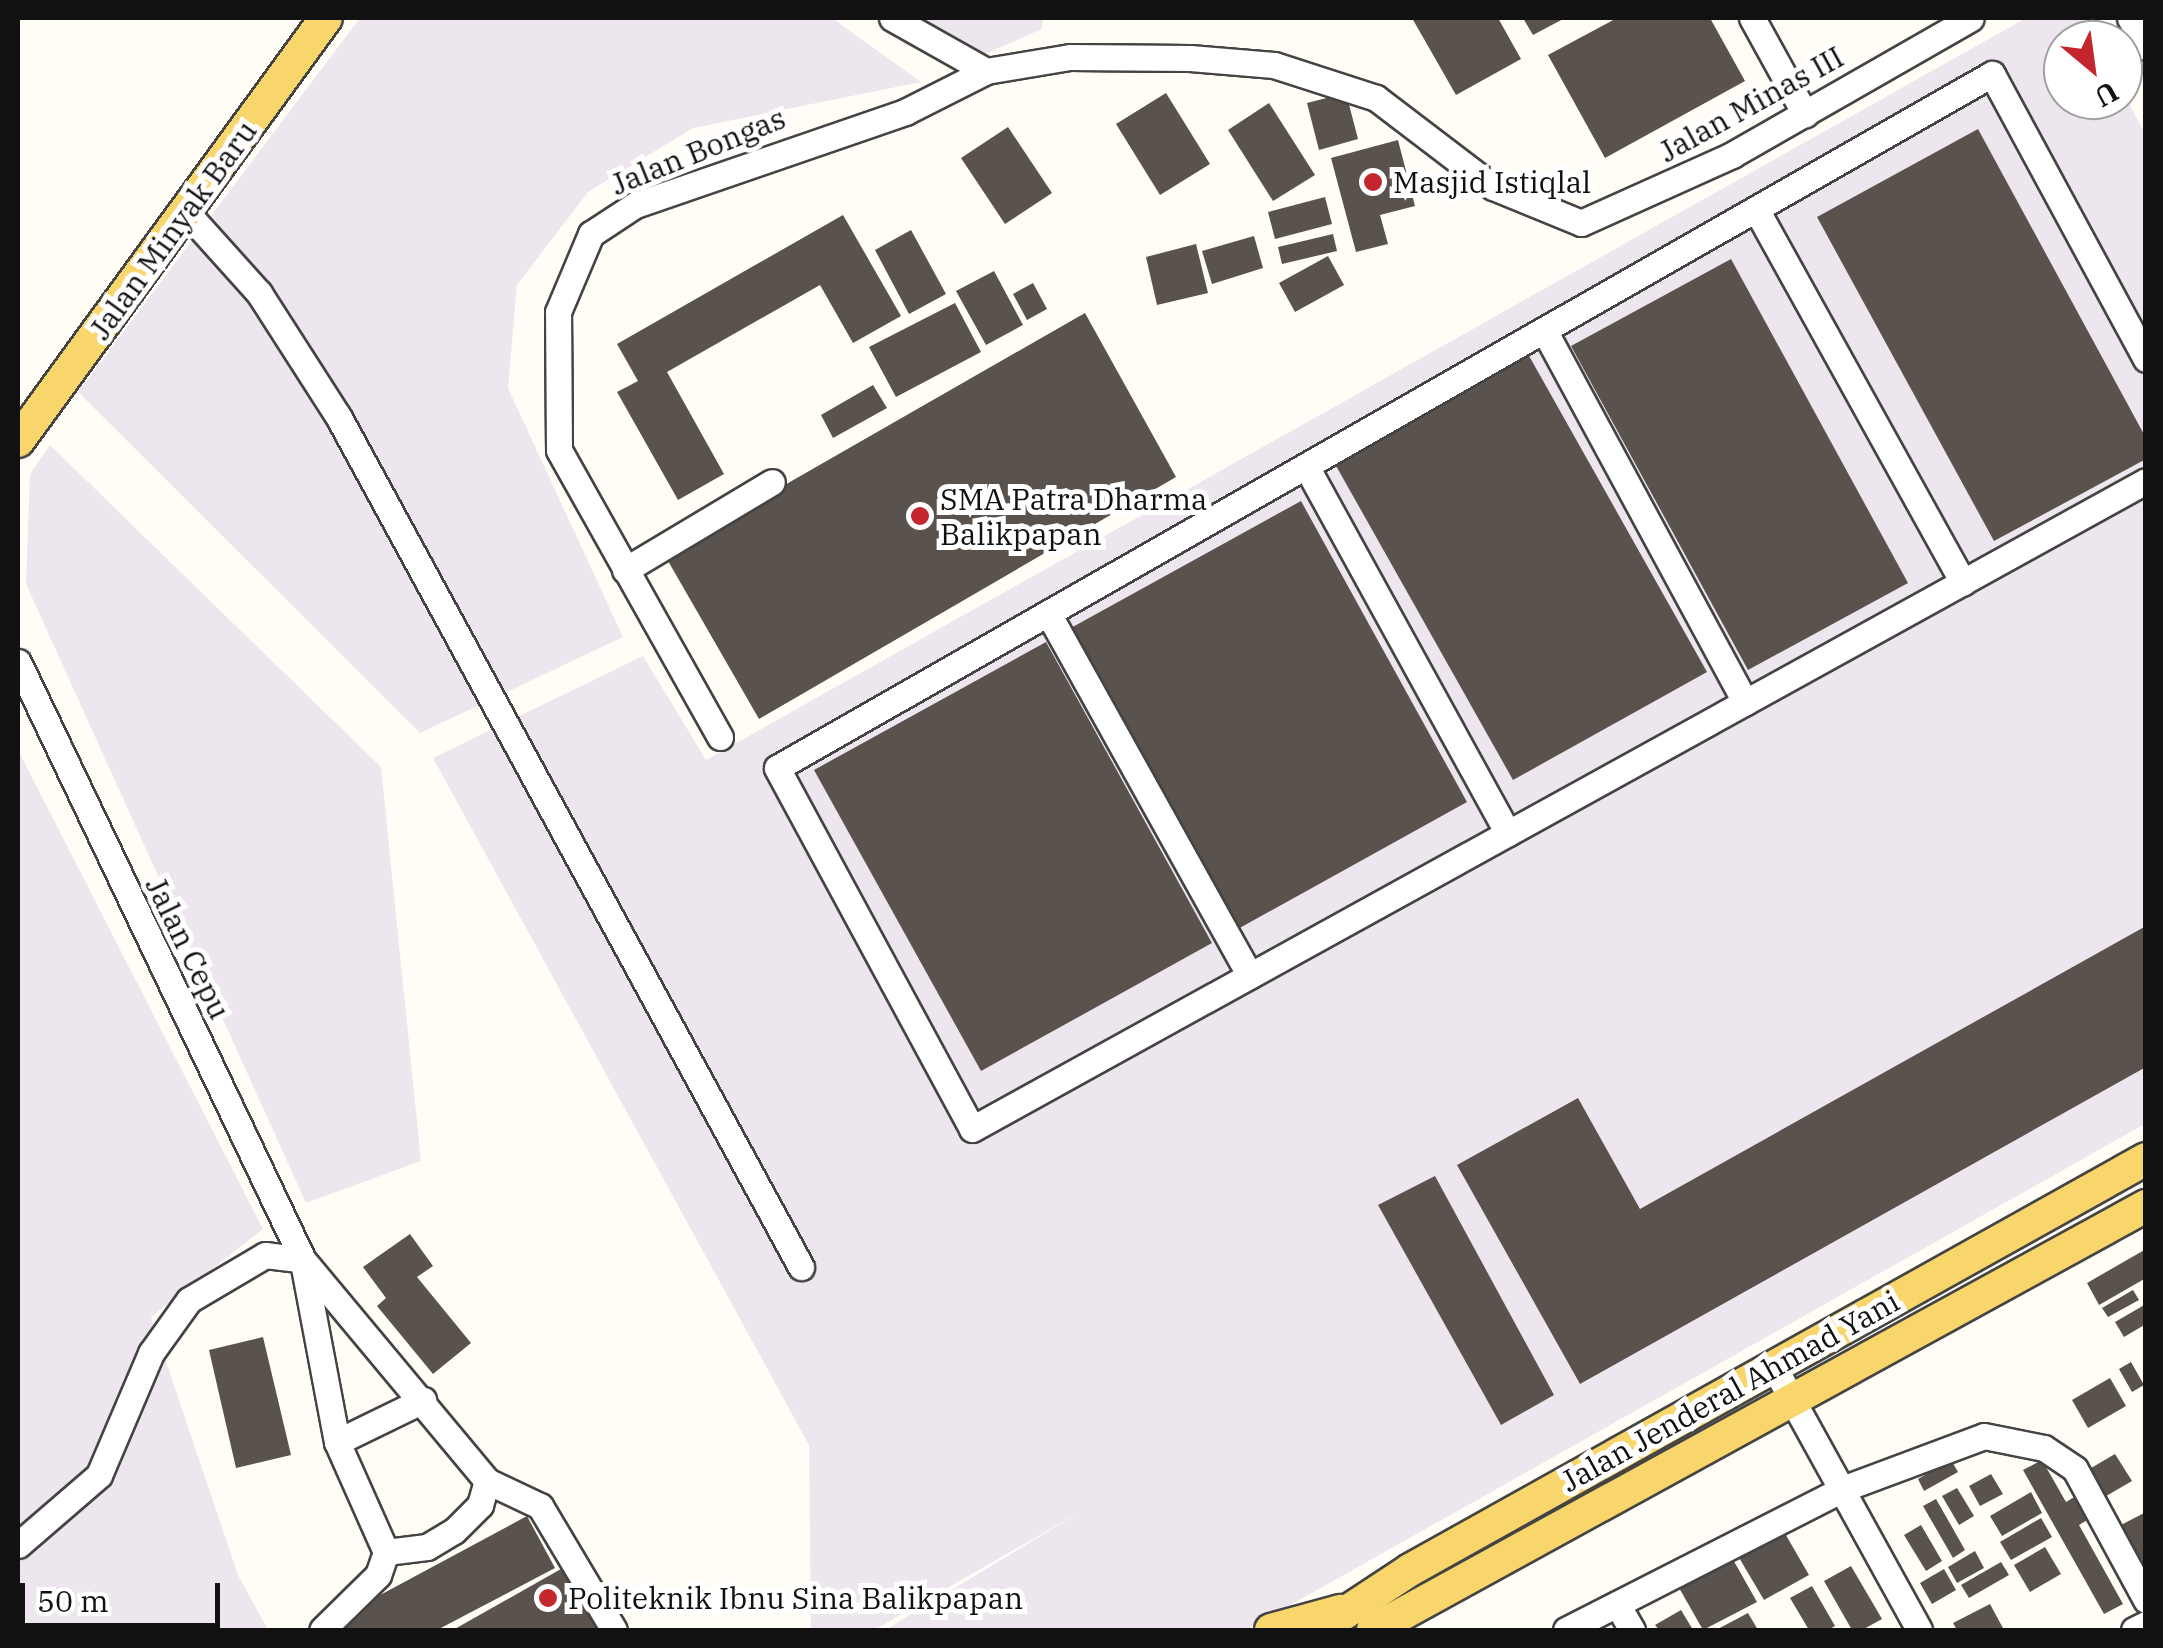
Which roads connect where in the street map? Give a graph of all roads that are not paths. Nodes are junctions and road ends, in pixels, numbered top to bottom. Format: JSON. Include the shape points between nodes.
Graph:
{"nodes":[{"id":1,"x":326,"y":18,"type":"edge"},
{"id":2,"x":892,"y":18,"type":"edge"},
{"id":3,"x":1752,"y":18,"type":"edge"},
{"id":4,"x":1970,"y":18,"type":"edge"},
{"id":5,"x":2130,"y":18,"type":"edge"},
{"id":6,"x":2146,"y":47,"type":"edge"},
{"id":7,"x":986,"y":71,"type":"junction"},
{"id":8,"x":1805,"y":114,"type":"junction"},
{"id":9,"x":1756,"y":208,"type":"junction"},
{"id":10,"x":187,"y":213,"type":"junction"},
{"id":11,"x":1553,"y":218,"type":"joint"},
{"id":12,"x":1544,"y":330,"type":"junction"},
{"id":13,"x":2146,"y":359,"type":"edge"},
{"id":14,"x":18,"y":441,"type":"edge"},
{"id":15,"x":1306,"y":466,"type":"junction"},
{"id":16,"x":2146,"y":481,"type":"edge"},
{"id":17,"x":772,"y":482,"type":"dead end"},
{"id":18,"x":625,"y":570,"type":"junction"},
{"id":19,"x":1963,"y":582,"type":"junction"},
{"id":20,"x":1048,"y":612,"type":"junction"},
{"id":21,"x":18,"y":662,"type":"edge"},
{"id":22,"x":1745,"y":702,"type":"junction"},
{"id":23,"x":720,"y":737,"type":"dead end"},
{"id":24,"x":1508,"y":833,"type":"junction"},
{"id":25,"x":1250,"y":976,"type":"junction"},
{"id":26,"x":2146,"y":1159,"type":"edge"},
{"id":27,"x":2146,"y":1206,"type":"edge"},
{"id":28,"x":302,"y":1260,"type":"junction"},
{"id":29,"x":801,"y":1266,"type":"dead end"},
{"id":30,"x":1774,"y":1367,"type":"junction"},
{"id":31,"x":1792,"y":1398,"type":"junction"},
{"id":32,"x":424,"y":1400,"type":"junction"},
{"id":33,"x":1687,"y":1416,"type":"junction"},
{"id":34,"x":337,"y":1442,"type":"junction"},
{"id":35,"x":1704,"y":1446,"type":"junction"},
{"id":36,"x":487,"y":1480,"type":"junction"},
{"id":37,"x":1841,"y":1481,"type":"junction"},
{"id":38,"x":18,"y":1544,"type":"edge"},
{"id":39,"x":386,"y":1552,"type":"junction"},
{"id":40,"x":2146,"y":1600,"type":"edge"},
{"id":41,"x":1618,"y":1604,"type":"junction"},
{"id":42,"x":1332,"y":1620,"type":"edge"},
{"id":43,"x":2146,"y":1624,"type":"edge"},
{"id":44,"x":322,"y":1630,"type":"edge"},
{"id":45,"x":614,"y":1630,"type":"edge"},
{"id":46,"x":1271,"y":1630,"type":"edge"},
{"id":47,"x":1373,"y":1630,"type":"edge"},
{"id":48,"x":1566,"y":1630,"type":"edge"},
{"id":49,"x":1632,"y":1630,"type":"edge"},
{"id":50,"x":1918,"y":1630,"type":"edge"},
{"id":51,"x":2134,"y":1630,"type":"edge"}],
"edges":[{"from":1,"to":10,"type":"main road","name":"Jalan Minyak Baru"},
{"from":2,"to":7,"type":"street"},
{"from":3,"to":8,"type":"street"},
{"from":4,"to":8,"type":"street","name":"Jalan Minas III"},
{"from":5,"to":6,"type":"street"},
{"from":7,"to":11,"type":"street","name":"Jalan Bongas","via":[[1070,57],[1274,64],[1376,98],[1493,187]]},
{"from":7,"to":18,"type":"street","name":"Jalan Bongas","via":[[905,112],[636,205],[591,234],[558,312],[553,404],[558,450]]},
{"from":8,"to":11,"type":"street","name":"Jalan Minas III","via":[[1614,214]]},
{"from":9,"to":12,"type":"street"},
{"from":9,"to":13,"type":"street","via":[[1992,74]]},
{"from":9,"to":19,"type":"street"},
{"from":10,"to":14,"type":"main road","name":"Jalan Minyak Baru"},
{"from":10,"to":29,"type":"street","via":[[259,293],[338,416]]},
{"from":12,"to":15,"type":"street"},
{"from":12,"to":22,"type":"street"},
{"from":15,"to":20,"type":"street"},
{"from":15,"to":24,"type":"street"},
{"from":16,"to":19,"type":"street"},
{"from":17,"to":18,"type":"street"},
{"from":18,"to":23,"type":"street","name":"Jalan Bongas"},
{"from":19,"to":22,"type":"street"},
{"from":20,"to":25,"type":"street"},
{"from":20,"to":25,"type":"street","via":[[777,768],[972,1129]]},
{"from":21,"to":28,"type":"street","name":"Jalan Cepu"},
{"from":22,"to":24,"type":"street"},
{"from":24,"to":25,"type":"street"},
{"from":26,"to":30,"type":"main road","name":"Jalan Jenderal Ahmad Yani"},
{"from":27,"to":31,"type":"main road","name":"Jalan Jenderal Ahmad Yani"},
{"from":28,"to":32,"type":"street","name":"Jalan Cepu"},
{"from":28,"to":34,"type":"street","name":"Jalan Cepu"},
{"from":28,"to":38,"type":"street","via":[[265,1255],[188,1300],[151,1354],[99,1476]]},
{"from":30,"to":31,"type":"street"},
{"from":30,"to":33,"type":"main road","name":"Jalan Jenderal Ahmad Yani"},
{"from":31,"to":35,"type":"main road","name":"Jalan Jenderal Ahmad Yani"},
{"from":31,"to":37,"type":"street"},
{"from":32,"to":34,"type":"street"},
{"from":32,"to":36,"type":"street","name":"Jalan Cepu"},
{"from":33,"to":35,"type":"main road"},
{"from":33,"to":42,"type":"main road","name":"Jalan Jenderal Ahmad Yani"},
{"from":34,"to":39,"type":"street","name":"Jalan Cepu"},
{"from":35,"to":47,"type":"main road","name":"Jalan Jenderal Ahmad Yani"},
{"from":36,"to":39,"type":"street","via":[[480,1505],[454,1530],[427,1547]]},
{"from":36,"to":45,"type":"street","name":"Jalan Cepu","via":[[540,1506]]},
{"from":37,"to":40,"type":"street","via":[[1962,1440],[2044,1448],[2075,1469]]},
{"from":37,"to":41,"type":"street"},
{"from":37,"to":50,"type":"street"},
{"from":39,"to":44,"type":"street","via":[[378,1575]]},
{"from":41,"to":48,"type":"street"},
{"from":41,"to":49,"type":"street"},
{"from":42,"to":46,"type":"main road","name":"Jalan Jenderal Ahmad Yani"},
{"from":43,"to":51,"type":"street"}]}
